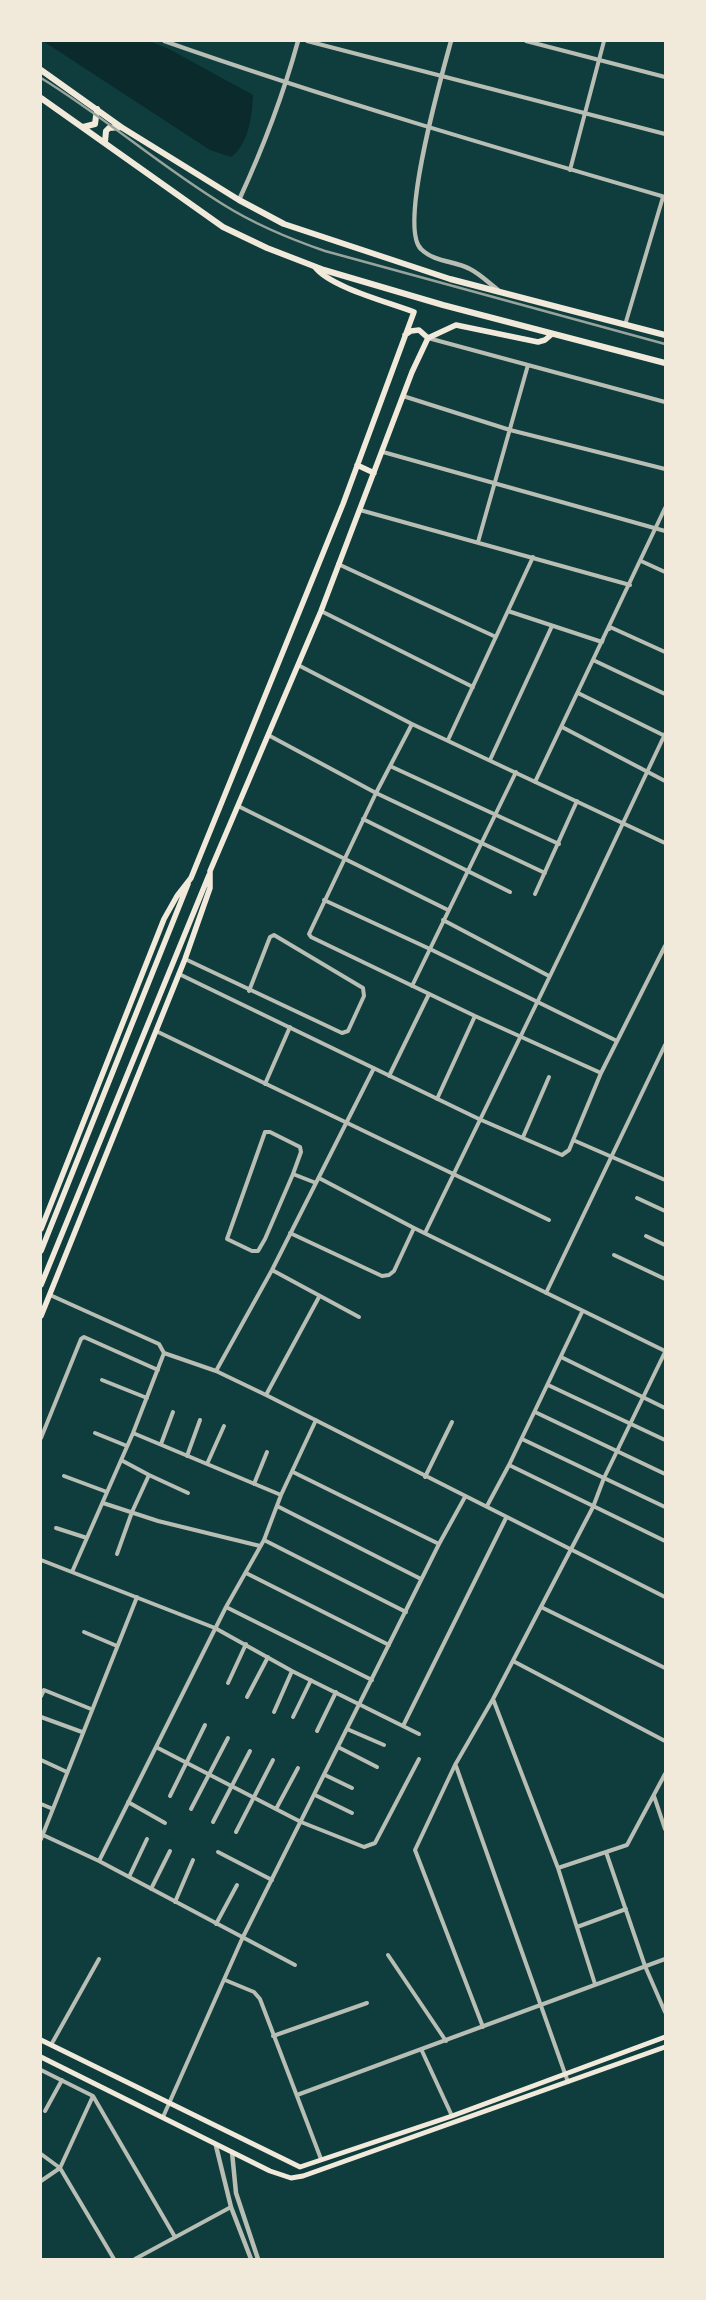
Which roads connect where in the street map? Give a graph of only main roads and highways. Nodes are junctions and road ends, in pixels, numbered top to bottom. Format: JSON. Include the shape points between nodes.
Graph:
{"nodes":[{"id":1,"x":41,"y":70,"type":"edge"},
{"id":2,"x":41,"y":98,"type":"edge"},
{"id":3,"x":97,"y":109,"type":"junction"},
{"id":4,"x":83,"y":127,"type":"junction"},
{"id":5,"x":121,"y":127,"type":"junction"},
{"id":6,"x":105,"y":142,"type":"junction"},
{"id":7,"x":314,"y":266,"type":"junction"},
{"id":8,"x":552,"y":334,"type":"junction"},
{"id":9,"x":665,"y":335,"type":"edge"},
{"id":10,"x":404,"y":336,"type":"junction"},
{"id":11,"x":428,"y":338,"type":"junction"},
{"id":12,"x":665,"y":363,"type":"edge"},
{"id":13,"x":357,"y":465,"type":"junction"},
{"id":14,"x":374,"y":473,"type":"junction"},
{"id":15,"x":210,"y":871,"type":"junction"},
{"id":16,"x":191,"y":878,"type":"junction"},
{"id":17,"x":41,"y":1229,"type":"edge"},
{"id":18,"x":41,"y":1251,"type":"edge"},
{"id":19,"x":41,"y":1285,"type":"edge"},
{"id":20,"x":41,"y":1316,"type":"edge"},
{"id":21,"x":665,"y":2037,"type":"edge"},
{"id":22,"x":41,"y":2040,"type":"edge"},
{"id":23,"x":665,"y":2048,"type":"edge"},
{"id":24,"x":41,"y":2057,"type":"edge"},
{"id":25,"x":502,"y":2097,"type":"junction"},
{"id":26,"x":504,"y":2104,"type":"junction"}],
"edges":[{"from":1,"to":3,"type":"highway"},
{"from":2,"to":4,"type":"highway"},
{"from":3,"to":4,"type":"highway","via":[[94,124]]},
{"from":3,"to":5,"type":"highway"},
{"from":4,"to":6,"type":"highway"},
{"from":5,"to":6,"type":"highway","via":[[109,128]]},
{"from":5,"to":9,"type":"highway","via":[[284,224],[411,268]]},
{"from":6,"to":7,"type":"highway","via":[[223,227]]},
{"from":7,"to":8,"type":"highway"},
{"from":7,"to":10,"type":"main road","via":[[336,283],[414,312]]},
{"from":8,"to":11,"type":"main road","via":[[538,342],[456,325]]},
{"from":8,"to":12,"type":"highway"},
{"from":10,"to":11,"type":"main road","via":[[419,330]]},
{"from":10,"to":13,"type":"main road"},
{"from":11,"to":14,"type":"main road"},
{"from":13,"to":14,"type":"main road"},
{"from":13,"to":16,"type":"main road"},
{"from":14,"to":15,"type":"main road","via":[[270,736]]},
{"from":15,"to":19,"type":"main road"},
{"from":15,"to":20,"type":"main road","via":[[210,888],[185,959]]},
{"from":16,"to":17,"type":"main road","via":[[164,919]]},
{"from":16,"to":18,"type":"main road"},
{"from":21,"to":25,"type":"main road"},
{"from":22,"to":25,"type":"main road","via":[[295,2166],[305,2166]]},
{"from":23,"to":26,"type":"main road"},
{"from":24,"to":26,"type":"main road","via":[[216,2146],[291,2178]]},
{"from":25,"to":26,"type":"main road"}]}
